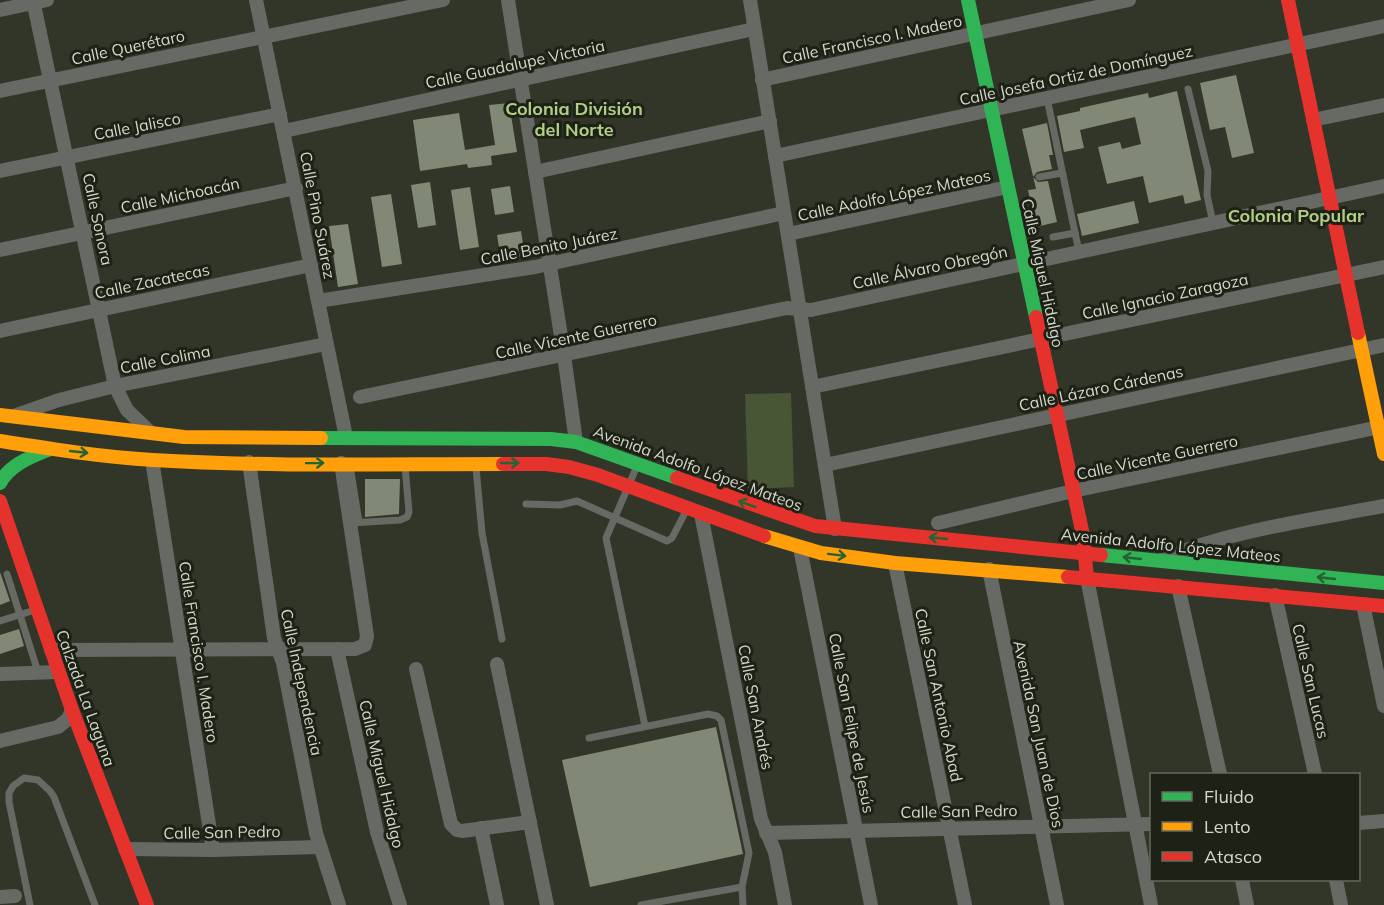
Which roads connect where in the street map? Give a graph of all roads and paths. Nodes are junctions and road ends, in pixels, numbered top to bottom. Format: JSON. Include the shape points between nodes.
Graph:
{"nodes":[{"id":1,"x":256,"y":0,"type":"edge"},
{"id":2,"x":443,"y":0,"type":"edge"},
{"id":3,"x":508,"y":0,"type":"edge"},
{"id":4,"x":751,"y":0,"type":"edge"},
{"id":5,"x":968,"y":0,"type":"edge"},
{"id":6,"x":1129,"y":0,"type":"edge"},
{"id":7,"x":1288,"y":0,"type":"edge"},
{"id":8,"x":38,"y":1,"type":"edge"},
{"id":9,"x":6,"y":6,"type":"edge"},
{"id":10,"x":1384,"y":26,"type":"edge"},
{"id":11,"x":754,"y":29,"type":"junction"},
{"id":12,"x":975,"y":33,"type":"junction"},
{"id":13,"x":263,"y":36,"type":"junction"},
{"id":14,"x":1297,"y":44,"type":"junction"},
{"id":15,"x":50,"y":80,"type":"junction"},
{"id":16,"x":520,"y":80,"type":"junction"},
{"id":17,"x":762,"y":80,"type":"junction"},
{"id":18,"x":1188,"y":89,"type":"dead end"},
{"id":19,"x":0,"y":91,"type":"edge"},
{"id":20,"x":1047,"y":98,"type":"junction"},
{"id":21,"x":1384,"y":105,"type":"edge"},
{"id":22,"x":991,"y":110,"type":"junction"},
{"id":23,"x":280,"y":114,"type":"junction"},
{"id":24,"x":1313,"y":120,"type":"junction"},
{"id":25,"x":770,"y":121,"type":"junction"},
{"id":26,"x":284,"y":131,"type":"junction"},
{"id":27,"x":67,"y":156,"type":"junction"},
{"id":28,"x":775,"y":156,"type":"junction"},
{"id":29,"x":0,"y":171,"type":"edge"},
{"id":30,"x":535,"y":172,"type":"junction"},
{"id":31,"x":1062,"y":174,"type":"junction"},
{"id":32,"x":1040,"y":177,"type":"dead end"},
{"id":33,"x":1384,"y":186,"type":"edge"},
{"id":34,"x":296,"y":188,"type":"junction"},
{"id":35,"x":1008,"y":188,"type":"junction"},
{"id":36,"x":1329,"y":198,"type":"junction"},
{"id":37,"x":784,"y":213,"type":"junction"},
{"id":38,"x":1213,"y":223,"type":"junction"},
{"id":39,"x":84,"y":233,"type":"junction"},
{"id":40,"x":1075,"y":233,"type":"junction"},
{"id":41,"x":788,"y":234,"type":"junction"},
{"id":42,"x":1053,"y":237,"type":"dead end"},
{"id":43,"x":0,"y":250,"type":"edge"},
{"id":44,"x":1079,"y":252,"type":"junction"},
{"id":45,"x":1024,"y":264,"type":"junction"},
{"id":46,"x":311,"y":265,"type":"junction"},
{"id":47,"x":549,"y":265,"type":"junction"},
{"id":48,"x":1384,"y":267,"type":"edge"},
{"id":49,"x":1345,"y":275,"type":"junction"},
{"id":50,"x":318,"y":301,"type":"junction"},
{"id":51,"x":100,"y":309,"type":"junction"},
{"id":52,"x":799,"y":309,"type":"junction"},
{"id":53,"x":0,"y":331,"type":"edge"},
{"id":54,"x":1040,"y":339,"type":"junction"},
{"id":55,"x":326,"y":344,"type":"junction"},
{"id":56,"x":1384,"y":345,"type":"edge"},
{"id":57,"x":1362,"y":350,"type":"junction"},
{"id":58,"x":564,"y":355,"type":"junction"},
{"id":59,"x":115,"y":386,"type":"junction"},
{"id":60,"x":812,"y":387,"type":"junction"},
{"id":61,"x":360,"y":397,"type":"dead end"},
{"id":62,"x":1057,"y":414,"type":"junction"},
{"id":63,"x":6,"y":416,"type":"edge"},
{"id":64,"x":1381,"y":427,"type":"edge"},
{"id":65,"x":152,"y":434,"type":"junction"},
{"id":66,"x":284,"y":436,"type":"junction"},
{"id":67,"x":346,"y":437,"type":"junction"},
{"id":68,"x":0,"y":441,"type":"edge"},
{"id":69,"x":576,"y":442,"type":"junction"},
{"id":70,"x":50,"y":449,"type":"junction"},
{"id":71,"x":1384,"y":454,"type":"edge"},
{"id":72,"x":152,"y":460,"type":"junction"},
{"id":73,"x":249,"y":462,"type":"junction"},
{"id":74,"x":476,"y":462,"type":"junction"},
{"id":75,"x":285,"y":464,"type":"junction"},
{"id":76,"x":638,"y":464,"type":"junction"},
{"id":77,"x":825,"y":465,"type":"junction"},
{"id":78,"x":405,"y":468,"type":"junction"},
{"id":79,"x":346,"y":469,"type":"junction"},
{"id":80,"x":362,"y":474,"type":"dead end"},
{"id":81,"x":394,"y":474,"type":"dead end"},
{"id":82,"x":0,"y":483,"type":"edge"},
{"id":83,"x":628,"y":487,"type":"junction"},
{"id":84,"x":1073,"y":491,"type":"junction"},
{"id":85,"x":0,"y":501,"type":"edge"},
{"id":86,"x":526,"y":504,"type":"dead end"},
{"id":87,"x":1384,"y":506,"type":"edge"},
{"id":88,"x":687,"y":509,"type":"junction"},
{"id":89,"x":700,"y":514,"type":"junction"},
{"id":90,"x":614,"y":516,"type":"junction"},
{"id":91,"x":355,"y":523,"type":"junction"},
{"id":92,"x":938,"y":523,"type":"dead end"},
{"id":93,"x":836,"y":529,"type":"junction"},
{"id":94,"x":800,"y":548,"type":"junction"},
{"id":95,"x":1085,"y":553,"type":"junction"},
{"id":96,"x":1157,"y":561,"type":"junction"},
{"id":97,"x":895,"y":563,"type":"junction"},
{"id":98,"x":24,"y":569,"type":"junction"},
{"id":99,"x":989,"y":569,"type":"junction"},
{"id":100,"x":3,"y":575,"type":"edge"},
{"id":101,"x":1087,"y":578,"type":"junction"},
{"id":102,"x":1384,"y":584,"type":"edge"},
{"id":103,"x":1178,"y":586,"type":"junction"},
{"id":104,"x":1275,"y":595,"type":"junction"},
{"id":105,"x":1363,"y":604,"type":"junction"},
{"id":106,"x":1384,"y":606,"type":"edge"},
{"id":107,"x":38,"y":609,"type":"junction"},
{"id":108,"x":21,"y":614,"type":"junction"},
{"id":109,"x":0,"y":621,"type":"edge"},
{"id":110,"x":502,"y":639,"type":"dead end"},
{"id":111,"x":337,"y":649,"type":"junction"},
{"id":112,"x":51,"y":650,"type":"junction"},
{"id":113,"x":182,"y":650,"type":"junction"},
{"id":114,"x":278,"y":650,"type":"junction"},
{"id":115,"x":497,"y":664,"type":"dead end"},
{"id":116,"x":416,"y":669,"type":"dead end"},
{"id":117,"x":38,"y":672,"type":"junction"},
{"id":118,"x":58,"y":672,"type":"junction"},
{"id":119,"x":0,"y":674,"type":"edge"},
{"id":120,"x":1384,"y":706,"type":"edge"},
{"id":121,"x":72,"y":710,"type":"junction"},
{"id":122,"x":645,"y":726,"type":"junction"},
{"id":123,"x":589,"y":738,"type":"dead end"},
{"id":124,"x":0,"y":741,"type":"edge"},
{"id":125,"x":1220,"y":773,"type":"edge"},
{"id":126,"x":1315,"y":773,"type":"edge"},
{"id":127,"x":1384,"y":821,"type":"edge"},
{"id":128,"x":530,"y":822,"type":"junction"},
{"id":129,"x":1360,"y":823,"type":"edge"},
{"id":130,"x":1136,"y":825,"type":"junction"},
{"id":131,"x":1150,"y":825,"type":"edge"},
{"id":132,"x":1041,"y":826,"type":"junction"},
{"id":133,"x":481,"y":828,"type":"junction"},
{"id":134,"x":950,"y":829,"type":"junction"},
{"id":135,"x":857,"y":830,"type":"junction"},
{"id":136,"x":766,"y":833,"type":"junction"},
{"id":137,"x":320,"y":847,"type":"junction"},
{"id":138,"x":125,"y":849,"type":"junction"},
{"id":139,"x":213,"y":850,"type":"junction"},
{"id":140,"x":1242,"y":881,"type":"edge"},
{"id":141,"x":1336,"y":881,"type":"edge"},
{"id":142,"x":742,"y":887,"type":"junction"},
{"id":143,"x":15,"y":896,"type":"dead end"},
{"id":144,"x":0,"y":897,"type":"edge"},
{"id":145,"x":30,"y":905,"type":"edge"},
{"id":146,"x":95,"y":905,"type":"edge"},
{"id":147,"x":147,"y":905,"type":"edge"},
{"id":148,"x":339,"y":905,"type":"edge"},
{"id":149,"x":400,"y":905,"type":"edge"},
{"id":150,"x":497,"y":905,"type":"edge"},
{"id":151,"x":547,"y":905,"type":"edge"},
{"id":152,"x":641,"y":905,"type":"edge"},
{"id":153,"x":743,"y":905,"type":"edge"},
{"id":154,"x":785,"y":905,"type":"edge"},
{"id":155,"x":871,"y":905,"type":"edge"},
{"id":156,"x":965,"y":905,"type":"edge"},
{"id":157,"x":1057,"y":905,"type":"edge"},
{"id":158,"x":1151,"y":905,"type":"edge"},
{"id":159,"x":1247,"y":905,"type":"edge"},
{"id":160,"x":1341,"y":905,"type":"edge"}],
"edges":[{"from":1,"to":13,"type":"street","name":"Calle Pino Suárez"},
{"from":2,"to":13,"type":"street"},
{"from":3,"to":16,"type":"street"},
{"from":4,"to":11,"type":"street"},
{"from":5,"to":12,"type":"main road","name":"Calle Miguel Hidalgo"},
{"from":6,"to":12,"type":"street","name":"Calle Francisco I. Madero"},
{"from":7,"to":14,"type":"main road"},
{"from":8,"to":9,"type":"street"},
{"from":8,"to":15,"type":"street","name":"Calle Sonora"},
{"from":10,"to":14,"type":"street","name":"Calle Josefa Ortiz de Domínguez"},
{"from":11,"to":16,"type":"street","name":"Calle Guadalupe Victoria"},
{"from":11,"to":17,"type":"street"},
{"from":12,"to":17,"type":"street","name":"Calle Francisco I. Madero"},
{"from":12,"to":22,"type":"main road","name":"Calle Miguel Hidalgo"},
{"from":13,"to":15,"type":"street","name":"Calle Querétaro"},
{"from":13,"to":23,"type":"street","name":"Calle Pino Suárez"},
{"from":14,"to":20,"type":"street","name":"Calle Josefa Ortiz de Domínguez"},
{"from":14,"to":24,"type":"main road"},
{"from":15,"to":19,"type":"street","name":"Calle Querétaro"},
{"from":15,"to":27,"type":"street","name":"Calle Sonora"},
{"from":16,"to":26,"type":"street","name":"Calle Guadalupe Victoria"},
{"from":16,"to":30,"type":"street"},
{"from":17,"to":25,"type":"street"},
{"from":18,"to":38,"type":"lane","via":[[1208,171],[1207,195]]},
{"from":20,"to":22,"type":"street","name":"Calle Josefa Ortiz de Domínguez"},
{"from":20,"to":31,"type":"lane"},
{"from":21,"to":24,"type":"street"},
{"from":22,"to":28,"type":"street","name":"Calle Josefa Ortiz de Domínguez"},
{"from":22,"to":35,"type":"main road","name":"Calle Miguel Hidalgo"},
{"from":23,"to":26,"type":"street","name":"Calle Pino Suárez"},
{"from":23,"to":27,"type":"street","name":"Calle Jalisco"},
{"from":24,"to":36,"type":"main road"},
{"from":25,"to":28,"type":"street"},
{"from":25,"to":30,"type":"street"},
{"from":26,"to":34,"type":"street","name":"Calle Pino Suárez"},
{"from":27,"to":29,"type":"street","name":"Calle Jalisco"},
{"from":27,"to":39,"type":"street","name":"Calle Sonora"},
{"from":28,"to":37,"type":"street"},
{"from":30,"to":47,"type":"street"},
{"from":31,"to":32,"type":"lane"},
{"from":31,"to":40,"type":"lane"},
{"from":33,"to":36,"type":"street","name":"Calle Álvaro Obregón"},
{"from":34,"to":39,"type":"street","name":"Calle Michoacán"},
{"from":34,"to":46,"type":"street","name":"Calle Pino Suárez"},
{"from":35,"to":41,"type":"street","name":"Calle Adolfo López Mateos"},
{"from":35,"to":45,"type":"main road","name":"Calle Miguel Hidalgo"},
{"from":36,"to":38,"type":"street","name":"Calle Álvaro Obregón"},
{"from":36,"to":49,"type":"main road"},
{"from":37,"to":41,"type":"street"},
{"from":37,"to":47,"type":"street","name":"Calle Benito Juárez"},
{"from":38,"to":44,"type":"street","name":"Calle Álvaro Obregón"},
{"from":39,"to":43,"type":"street","name":"Calle Michoacán"},
{"from":39,"to":51,"type":"street","name":"Calle Sonora"},
{"from":40,"to":42,"type":"lane"},
{"from":40,"to":44,"type":"lane"},
{"from":41,"to":52,"type":"street"},
{"from":44,"to":45,"type":"street","name":"Calle Álvaro Obregón"},
{"from":45,"to":52,"type":"street","name":"Calle Álvaro Obregón","via":[[811,310]]},
{"from":45,"to":54,"type":"main road","name":"Calle Miguel Hidalgo"},
{"from":46,"to":50,"type":"street","name":"Calle Pino Suárez"},
{"from":46,"to":51,"type":"street","name":"Calle Zacatecas"},
{"from":47,"to":50,"type":"street","name":"Calle Benito Juárez"},
{"from":47,"to":58,"type":"street"},
{"from":48,"to":49,"type":"street","name":"Calle Ignacio Zaragoza"},
{"from":49,"to":54,"type":"street","name":"Calle Ignacio Zaragoza"},
{"from":49,"to":57,"type":"main road"},
{"from":50,"to":55,"type":"street","name":"Calle Pino Suárez"},
{"from":51,"to":53,"type":"street","name":"Calle Zacatecas"},
{"from":51,"to":59,"type":"street","name":"Calle Sonora"},
{"from":52,"to":58,"type":"street","name":"Calle Vicente Guerrero","via":[[787,308]]},
{"from":52,"to":60,"type":"street"},
{"from":54,"to":60,"type":"street","name":"Calle Ignacio Zaragoza"},
{"from":54,"to":62,"type":"main road","name":"Calle Miguel Hidalgo"},
{"from":55,"to":59,"type":"street","name":"Calle Colima"},
{"from":55,"to":67,"type":"street","name":"Calle Pino Suárez"},
{"from":56,"to":57,"type":"street","name":"Calle Lázaro Cárdenas"},
{"from":57,"to":62,"type":"street","name":"Calle Lázaro Cárdenas"},
{"from":57,"to":64,"type":"main road"},
{"from":58,"to":61,"type":"street","name":"Calle Vicente Guerrero"},
{"from":58,"to":69,"type":"street"},
{"from":59,"to":63,"type":"street","name":"Calle Colima"},
{"from":59,"to":65,"type":"street","name":"Calle Sonora","via":[[127,410]]},
{"from":60,"to":77,"type":"street"},
{"from":62,"to":77,"type":"street","name":"Calle Lázaro Cárdenas"},
{"from":62,"to":84,"type":"main road","name":"Calle Miguel Hidalgo"},
{"from":63,"to":65,"type":"main road","name":"Avenida Adolfo López Mateos"},
{"from":64,"to":71,"type":"main road"},
{"from":64,"to":84,"type":"street","name":"Calle Vicente Guerrero"},
{"from":65,"to":66,"type":"main road","name":"Avenida Adolfo López Mateos"},
{"from":66,"to":67,"type":"main road","name":"Avenida Adolfo López Mateos"},
{"from":66,"to":75,"type":"main road"},
{"from":67,"to":69,"type":"main road","name":"Avenida Adolfo López Mateos"},
{"from":68,"to":70,"type":"main road"},
{"from":69,"to":76,"type":"main road","name":"Avenida Adolfo López Mateos"},
{"from":70,"to":72,"type":"main road","one_way":true},
{"from":70,"to":82,"type":"main road","via":[[20,463]]},
{"from":72,"to":73,"type":"main road"},
{"from":72,"to":113,"type":"street","name":"Calle Francisco I. Madero"},
{"from":73,"to":75,"type":"main road"},
{"from":73,"to":114,"type":"street","name":"Calle Independencia"},
{"from":74,"to":78,"type":"main road"},
{"from":74,"to":83,"type":"main road","one_way":true,"via":[[569,467]]},
{"from":74,"to":110,"type":"lane","via":[[482,533]]},
{"from":75,"to":79,"type":"main road","one_way":true},
{"from":76,"to":83,"type":"lane"},
{"from":93,"to":76,"type":"main road","name":"Avenida Adolfo López Mateos","one_way":true,"via":[[800,522]]},
{"from":77,"to":93,"type":"street"},
{"from":78,"to":79,"type":"main road"},
{"from":78,"to":81,"type":"lane"},
{"from":78,"to":91,"type":"lane","via":[[407,517]]},
{"from":79,"to":80,"type":"lane"},
{"from":79,"to":91,"type":"street"},
{"from":83,"to":88,"type":"main road"},
{"from":83,"to":90,"type":"lane"},
{"from":84,"to":92,"type":"street","name":"Calle Vicente Guerrero"},
{"from":84,"to":95,"type":"main road","name":"Calle Miguel Hidalgo"},
{"from":85,"to":98,"type":"main road","name":"Calzada La Laguna"},
{"from":86,"to":90,"type":"lane","via":[[577,501]]},
{"from":87,"to":96,"type":"street","via":[[1207,542]]},
{"from":88,"to":89,"type":"main road"},
{"from":88,"to":90,"type":"lane","via":[[667,541]]},
{"from":89,"to":94,"type":"main road"},
{"from":89,"to":136,"type":"street","name":"Calle San Andrés"},
{"from":90,"to":122,"type":"lane","via":[[606,541]]},
{"from":91,"to":111,"type":"street","via":[[367,636],[365,645]]},
{"from":95,"to":93,"type":"main road","name":"Avenida Adolfo López Mateos","one_way":true},
{"from":94,"to":97,"type":"main road","one_way":true},
{"from":94,"to":135,"type":"street","name":"Calle San Felipe de Jesús"},
{"from":96,"to":95,"type":"main road","name":"Avenida Adolfo López Mateos","one_way":true},
{"from":95,"to":101,"type":"main road","name":"Calle Miguel Hidalgo"},
{"from":102,"to":96,"type":"main road","name":"Avenida Adolfo López Mateos","one_way":true},
{"from":97,"to":99,"type":"main road"},
{"from":97,"to":134,"type":"street","name":"Calle San Antonio Abad"},
{"from":98,"to":100,"type":"lane"},
{"from":98,"to":107,"type":"main road","name":"Calzada La Laguna"},
{"from":99,"to":101,"type":"main road"},
{"from":99,"to":132,"type":"street","name":"Avenida San Juan de Dios"},
{"from":100,"to":108,"type":"lane"},
{"from":101,"to":103,"type":"main road"},
{"from":101,"to":130,"type":"street"},
{"from":103,"to":104,"type":"main road"},
{"from":103,"to":125,"type":"street"},
{"from":104,"to":105,"type":"main road"},
{"from":104,"to":126,"type":"street","name":"Calle San Lucas"},
{"from":105,"to":106,"type":"main road"},
{"from":105,"to":120,"type":"street"},
{"from":107,"to":108,"type":"lane"},
{"from":107,"to":112,"type":"main road","name":"Calzada La Laguna"},
{"from":108,"to":109,"type":"lane"},
{"from":108,"to":117,"type":"lane"},
{"from":111,"to":114,"type":"street"},
{"from":111,"to":149,"type":"street","name":"Calle Miguel Hidalgo","via":[[377,832]]},
{"from":112,"to":113,"type":"street"},
{"from":112,"to":118,"type":"main road","name":"Calzada La Laguna"},
{"from":113,"to":114,"type":"street"},
{"from":113,"to":139,"type":"street","name":"Calle Francisco I. Madero"},
{"from":114,"to":137,"type":"street","name":"Calle Independencia"},
{"from":115,"to":128,"type":"street"},
{"from":116,"to":133,"type":"street","via":[[451,824],[458,830]]},
{"from":117,"to":118,"type":"street"},
{"from":117,"to":119,"type":"street"},
{"from":118,"to":121,"type":"main road","name":"Calzada La Laguna"},
{"from":121,"to":124,"type":"street","via":[[58,727]]},
{"from":121,"to":138,"type":"main road","name":"Calzada La Laguna"},
{"from":122,"to":123,"type":"lane"},
{"from":122,"to":142,"type":"lane","via":[[708,714],[721,720],[749,853]]},
{"from":127,"to":129,"type":"street"},
{"from":128,"to":133,"type":"street"},
{"from":128,"to":151,"type":"street"},
{"from":130,"to":131,"type":"street","name":"Calle San Pedro"},
{"from":130,"to":132,"type":"street","name":"Calle San Pedro"},
{"from":130,"to":158,"type":"street"},
{"from":132,"to":134,"type":"street","name":"Calle San Pedro"},
{"from":132,"to":157,"type":"street","name":"Avenida San Juan de Dios"},
{"from":133,"to":150,"type":"street"},
{"from":134,"to":135,"type":"street","name":"Calle San Pedro"},
{"from":134,"to":156,"type":"street","name":"Calle San Antonio Abad"},
{"from":135,"to":136,"type":"street","name":"Calle San Pedro"},
{"from":135,"to":155,"type":"street","name":"Calle San Felipe de Jesús"},
{"from":136,"to":154,"type":"street","name":"Calle San Andrés","via":[[775,852]]},
{"from":137,"to":139,"type":"street","name":"Calle San Pedro"},
{"from":137,"to":148,"type":"street","name":"Calle Independencia"},
{"from":138,"to":139,"type":"street","name":"Calle San Pedro"},
{"from":138,"to":147,"type":"main road","name":"Calzada La Laguna"},
{"from":140,"to":159,"type":"street"},
{"from":141,"to":160,"type":"street"},
{"from":142,"to":152,"type":"lane"},
{"from":142,"to":153,"type":"lane"},
{"from":143,"to":144,"type":"street"},
{"from":145,"to":146,"type":"lane","via":[[9,802],[13,786],[30,778],[38,780],[54,797]]}]}
